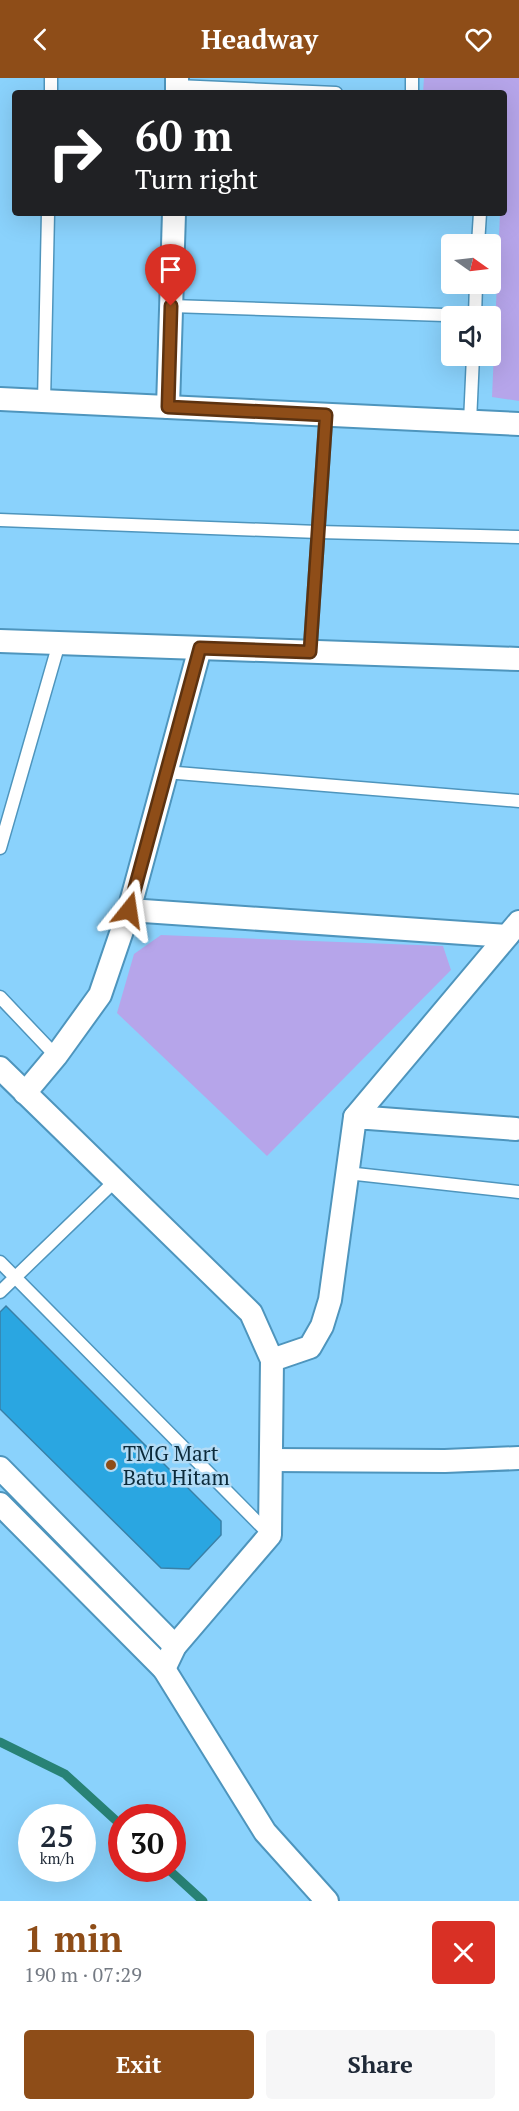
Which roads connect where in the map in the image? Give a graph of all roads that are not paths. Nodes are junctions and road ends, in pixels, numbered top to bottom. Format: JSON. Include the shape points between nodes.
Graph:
{"nodes":[{"id":1,"x":177,"y":86,"type":"edge"},
{"id":2,"x":268,"y":90,"type":"edge"},
{"id":3,"x":48,"y":216,"type":"edge"},
{"id":4,"x":174,"y":216,"type":"edge"},
{"id":5,"x":480,"y":216,"type":"edge"},
{"id":6,"x":479,"y":234,"type":"edge"},
{"id":7,"x":171,"y":306,"type":"junction"},
{"id":8,"x":441,"y":315,"type":"edge"},
{"id":9,"x":473,"y":366,"type":"edge"},
{"id":10,"x":0,"y":399,"type":"edge"},
{"id":11,"x":44,"y":402,"type":"junction"},
{"id":12,"x":168,"y":407,"type":"junction"},
{"id":13,"x":326,"y":415,"type":"junction"},
{"id":14,"x":470,"y":422,"type":"junction"},
{"id":15,"x":519,"y":424,"type":"edge"},
{"id":16,"x":0,"y":520,"type":"edge"},
{"id":17,"x":318,"y":532,"type":"junction"},
{"id":18,"x":519,"y":537,"type":"edge"},
{"id":19,"x":0,"y":641,"type":"edge"},
{"id":20,"x":59,"y":644,"type":"junction"},
{"id":21,"x":200,"y":648,"type":"junction"},
{"id":22,"x":310,"y":652,"type":"junction"},
{"id":23,"x":519,"y":659,"type":"edge"},
{"id":24,"x":165,"y":772,"type":"junction"},
{"id":25,"x":519,"y":801,"type":"edge"},
{"id":26,"x":0,"y":848,"type":"edge"},
{"id":27,"x":129,"y":910,"type":"junction"},
{"id":28,"x":513,"y":929,"type":"edge"},
{"id":29,"x":0,"y":997,"type":"edge"},
{"id":30,"x":56,"y":1056,"type":"junction"},
{"id":31,"x":0,"y":1068,"type":"edge"},
{"id":32,"x":25,"y":1093,"type":"junction"},
{"id":33,"x":355,"y":1117,"type":"junction"},
{"id":34,"x":518,"y":1128,"type":"edge"},
{"id":35,"x":347,"y":1173,"type":"junction"},
{"id":36,"x":116,"y":1180,"type":"junction"},
{"id":37,"x":519,"y":1192,"type":"edge"},
{"id":38,"x":0,"y":1262,"type":"edge"},
{"id":39,"x":15,"y":1277,"type":"junction"},
{"id":40,"x":0,"y":1292,"type":"edge"},
{"id":41,"x":272,"y":1360,"type":"junction"},
{"id":42,"x":519,"y":1458,"type":"edge"},
{"id":43,"x":271,"y":1460,"type":"junction"},
{"id":44,"x":0,"y":1468,"type":"edge"},
{"id":45,"x":0,"y":1504,"type":"edge"},
{"id":46,"x":270,"y":1535,"type":"junction"},
{"id":47,"x":175,"y":1646,"type":"junction"},
{"id":48,"x":164,"y":1669,"type":"junction"},
{"id":49,"x":327,"y":1901,"type":"edge"}],
"edges":[{"from":1,"to":2,"type":"lane"},
{"from":3,"to":11,"type":"lane"},
{"from":4,"to":7,"type":"street"},
{"from":5,"to":6,"type":"lane"},
{"from":7,"to":8,"type":"lane"},
{"from":7,"to":12,"type":"street"},
{"from":9,"to":14,"type":"lane"},
{"from":10,"to":11,"type":"street"},
{"from":11,"to":12,"type":"street"},
{"from":12,"to":13,"type":"street"},
{"from":13,"to":14,"type":"street"},
{"from":13,"to":17,"type":"lane"},
{"from":14,"to":15,"type":"street"},
{"from":16,"to":17,"type":"lane"},
{"from":17,"to":18,"type":"lane"},
{"from":17,"to":22,"type":"lane"},
{"from":19,"to":20,"type":"street"},
{"from":20,"to":21,"type":"street"},
{"from":20,"to":26,"type":"lane"},
{"from":21,"to":22,"type":"street"},
{"from":21,"to":24,"type":"street"},
{"from":22,"to":23,"type":"street"},
{"from":24,"to":25,"type":"lane"},
{"from":24,"to":27,"type":"street"},
{"from":27,"to":28,"type":"street"},
{"from":27,"to":30,"type":"street","via":[[100,995]]},
{"from":28,"to":33,"type":"street"},
{"from":29,"to":30,"type":"lane"},
{"from":30,"to":32,"type":"street"},
{"from":31,"to":32,"type":"street"},
{"from":32,"to":36,"type":"street"},
{"from":33,"to":34,"type":"street"},
{"from":33,"to":35,"type":"street"},
{"from":35,"to":37,"type":"lane"},
{"from":35,"to":41,"type":"street","via":[[330,1300],[322,1326],[310,1347]]},
{"from":36,"to":39,"type":"lane"},
{"from":36,"to":41,"type":"street","via":[[251,1312]]},
{"from":38,"to":39,"type":"lane"},
{"from":39,"to":40,"type":"lane"},
{"from":39,"to":46,"type":"lane"},
{"from":41,"to":43,"type":"street"},
{"from":42,"to":43,"type":"street"},
{"from":43,"to":46,"type":"street"},
{"from":44,"to":47,"type":"street"},
{"from":45,"to":48,"type":"street"},
{"from":46,"to":47,"type":"street"},
{"from":47,"to":48,"type":"street"},
{"from":48,"to":49,"type":"street","via":[[265,1832]]}]}
